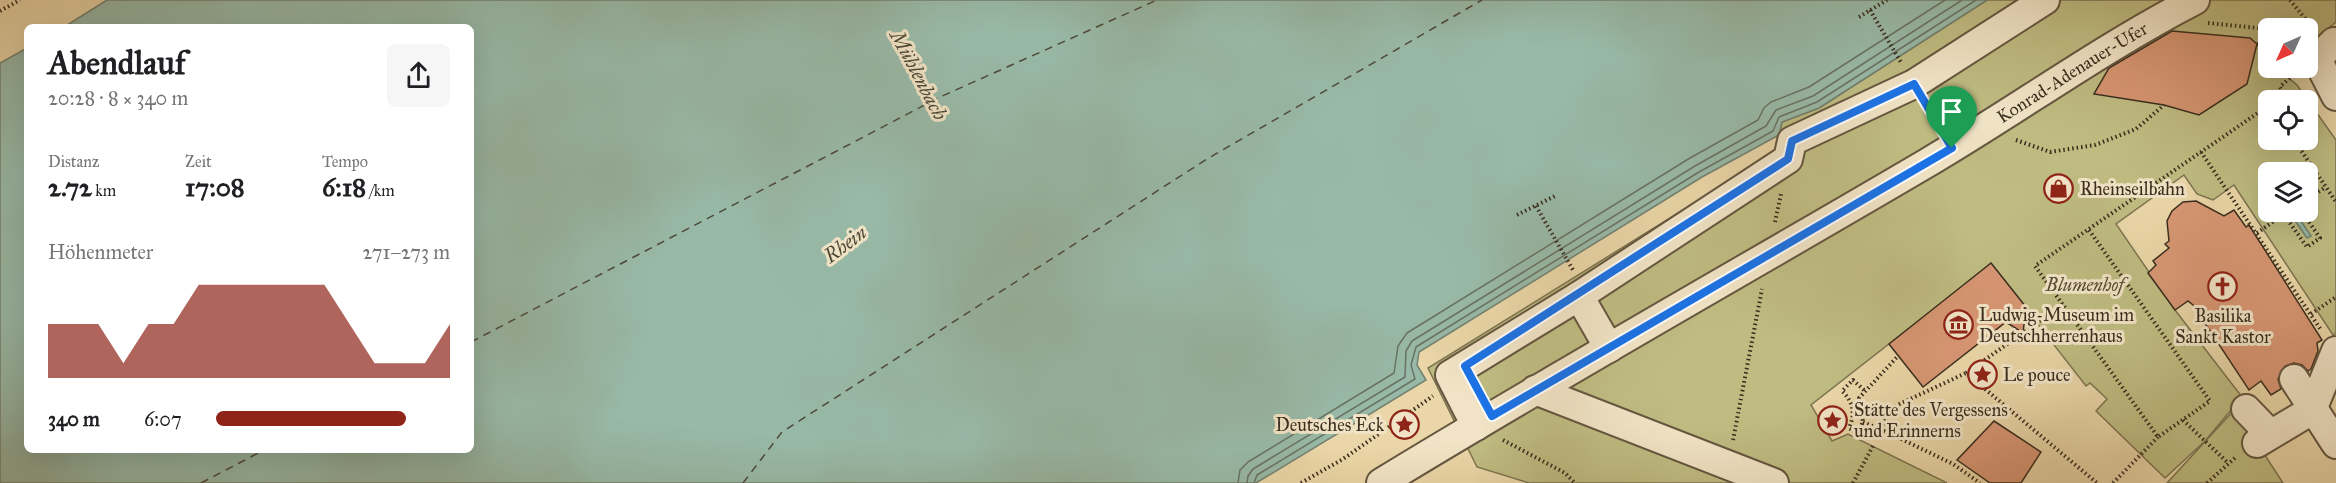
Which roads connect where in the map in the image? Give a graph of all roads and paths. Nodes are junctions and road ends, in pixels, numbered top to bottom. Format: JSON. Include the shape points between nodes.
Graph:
{"nodes":[{"id":1,"x":20,"y":0,"type":"edge"},
{"id":2,"x":1887,"y":0,"type":"edge"},
{"id":3,"x":2045,"y":0,"type":"edge"},
{"id":4,"x":2195,"y":0,"type":"edge"},
{"id":5,"x":2290,"y":0,"type":"edge"},
{"id":6,"x":1870,"y":10,"type":"junction"},
{"id":7,"x":0,"y":11,"type":"edge"},
{"id":8,"x":2166,"y":15,"type":"junction"},
{"id":9,"x":1859,"y":17,"type":"dead end"},
{"id":10,"x":2258,"y":28,"type":"edge"},
{"id":11,"x":2330,"y":44,"type":"joint"},
{"id":12,"x":2290,"y":78,"type":"edge"},
{"id":13,"x":1911,"y":79,"type":"junction"},
{"id":14,"x":2282,"y":90,"type":"edge"},
{"id":15,"x":2336,"y":96,"type":"edge"},
{"id":16,"x":2164,"y":105,"type":"dead end"},
{"id":17,"x":2258,"y":113,"type":"edge"},
{"id":18,"x":1984,"y":128,"type":"junction"},
{"id":19,"x":1952,"y":148,"type":"junction"},
{"id":20,"x":2301,"y":150,"type":"edge"},
{"id":21,"x":2200,"y":152,"type":"junction"},
{"id":22,"x":1788,"y":159,"type":"junction"},
{"id":23,"x":2326,"y":187,"type":"junction"},
{"id":24,"x":2318,"y":192,"type":"edge"},
{"id":25,"x":1557,"y":195,"type":"dead end"},
{"id":26,"x":2336,"y":202,"type":"edge"},
{"id":27,"x":1536,"y":206,"type":"junction"},
{"id":28,"x":1517,"y":215,"type":"dead end"},
{"id":29,"x":2271,"y":222,"type":"edge"},
{"id":30,"x":2289,"y":222,"type":"edge"},
{"id":31,"x":2309,"y":222,"type":"edge"},
{"id":32,"x":2089,"y":230,"type":"junction"},
{"id":33,"x":2257,"y":233,"type":"junction"},
{"id":34,"x":1769,"y":256,"type":"junction"},
{"id":35,"x":1582,"y":293,"type":"junction"},
{"id":36,"x":2336,"y":297,"type":"edge"},
{"id":37,"x":2063,"y":305,"type":"junction"},
{"id":38,"x":1609,"y":348,"type":"junction"},
{"id":39,"x":2336,"y":351,"type":"edge"},
{"id":40,"x":1898,"y":356,"type":"dead end"},
{"id":41,"x":1966,"y":373,"type":"junction"},
{"id":42,"x":2294,"y":380,"type":"dead end"},
{"id":43,"x":1535,"y":390,"type":"junction"},
{"id":44,"x":1864,"y":390,"type":"junction"},
{"id":45,"x":1441,"y":391,"type":"dead end"},
{"id":46,"x":2246,"y":409,"type":"dead end"},
{"id":47,"x":2312,"y":410,"type":"junction"},
{"id":48,"x":2183,"y":420,"type":"junction"},
{"id":49,"x":1484,"y":421,"type":"junction"},
{"id":50,"x":1863,"y":422,"type":"junction"},
{"id":51,"x":1883,"y":425,"type":"dead end"},
{"id":52,"x":2158,"y":437,"type":"junction"},
{"id":53,"x":2264,"y":439,"type":"junction"},
{"id":54,"x":2336,"y":444,"type":"edge"},
{"id":55,"x":1873,"y":446,"type":"dead end"},
{"id":56,"x":2228,"y":462,"type":"junction"},
{"id":57,"x":1728,"y":465,"type":"junction"},
{"id":58,"x":1301,"y":483,"type":"edge"},
{"id":59,"x":1381,"y":483,"type":"edge"},
{"id":60,"x":1575,"y":483,"type":"edge"},
{"id":61,"x":1774,"y":483,"type":"edge"},
{"id":62,"x":1853,"y":483,"type":"edge"},
{"id":63,"x":1980,"y":483,"type":"edge"},
{"id":64,"x":2097,"y":483,"type":"edge"},
{"id":65,"x":2113,"y":483,"type":"edge"},
{"id":66,"x":2207,"y":483,"type":"edge"}],
"edges":[{"from":1,"to":7,"type":"path"},
{"from":2,"to":6,"type":"path"},
{"from":3,"to":13,"type":"street"},
{"from":4,"to":8,"type":"street","name":"Konrad-Adenauer-Ufer"},
{"from":5,"to":11,"type":"path"},
{"from":6,"to":9,"type":"path"},
{"from":6,"to":13,"type":"path"},
{"from":8,"to":10,"type":"path","via":[[2175,20]]},
{"from":8,"to":18,"type":"street","name":"Konrad-Adenauer-Ufer"},
{"from":11,"to":15,"type":"street","via":[[2319,63]]},
{"from":12,"to":14,"type":"path","via":[[2280,87]]},
{"from":13,"to":19,"type":"path"},
{"from":13,"to":22,"type":"street","via":[[1792,141]]},
{"from":16,"to":18,"type":"path","via":[[2136,129],[2095,145],[2050,152]]},
{"from":17,"to":21,"type":"path"},
{"from":18,"to":19,"type":"street","name":"Konrad-Adenauer-Ufer"},
{"from":19,"to":34,"type":"street","name":"Konrad-Adenauer-Ufer"},
{"from":20,"to":23,"type":"path"},
{"from":21,"to":32,"type":"path"},
{"from":21,"to":33,"type":"path"},
{"from":22,"to":34,"type":"path"},
{"from":22,"to":35,"type":"street"},
{"from":23,"to":24,"type":"path"},
{"from":23,"to":26,"type":"path"},
{"from":25,"to":27,"type":"path"},
{"from":27,"to":28,"type":"path"},
{"from":27,"to":35,"type":"path"},
{"from":29,"to":33,"type":"path"},
{"from":30,"to":31,"type":"path","via":[[2307,247],[2320,238]]},
{"from":32,"to":37,"type":"path","via":[[2035,266]]},
{"from":32,"to":48,"type":"path","via":[[2210,401]]},
{"from":33,"to":36,"type":"path","via":[[2273,263],[2309,312]]},
{"from":34,"to":38,"type":"street","name":"Konrad-Adenauer-Ufer"},
{"from":34,"to":57,"type":"path"},
{"from":35,"to":38,"type":"street"},
{"from":35,"to":49,"type":"street","via":[[1465,366]]},
{"from":37,"to":41,"type":"path"},
{"from":37,"to":52,"type":"path"},
{"from":38,"to":43,"type":"street","name":"Konrad-Adenauer-Ufer"},
{"from":39,"to":47,"type":"street"},
{"from":40,"to":44,"type":"path"},
{"from":41,"to":51,"type":"path","via":[[1893,407]]},
{"from":41,"to":64,"type":"path"},
{"from":42,"to":47,"type":"street"},
{"from":43,"to":49,"type":"street","name":"Konrad-Adenauer-Ufer"},
{"from":43,"to":57,"type":"street"},
{"from":44,"to":50,"type":"path","via":[[1859,398]]},
{"from":44,"to":50,"type":"path","via":[[1853,380],[1842,391],[1851,400],[1854,418],[1849,428],[1857,433]]},
{"from":45,"to":58,"type":"path","via":[[1343,459]]},
{"from":46,"to":53,"type":"street"},
{"from":47,"to":53,"type":"street"},
{"from":47,"to":54,"type":"street"},
{"from":48,"to":52,"type":"path"},
{"from":48,"to":56,"type":"path"},
{"from":49,"to":59,"type":"street","name":"Konrad-Adenauer-Ufer"},
{"from":49,"to":60,"type":"path"},
{"from":50,"to":63,"type":"path","bridge":true,"via":[[1953,464]]},
{"from":52,"to":65,"type":"path"},
{"from":53,"to":56,"type":"path"},
{"from":55,"to":62,"type":"path"},
{"from":56,"to":66,"type":"path"},
{"from":57,"to":61,"type":"street"}]}
